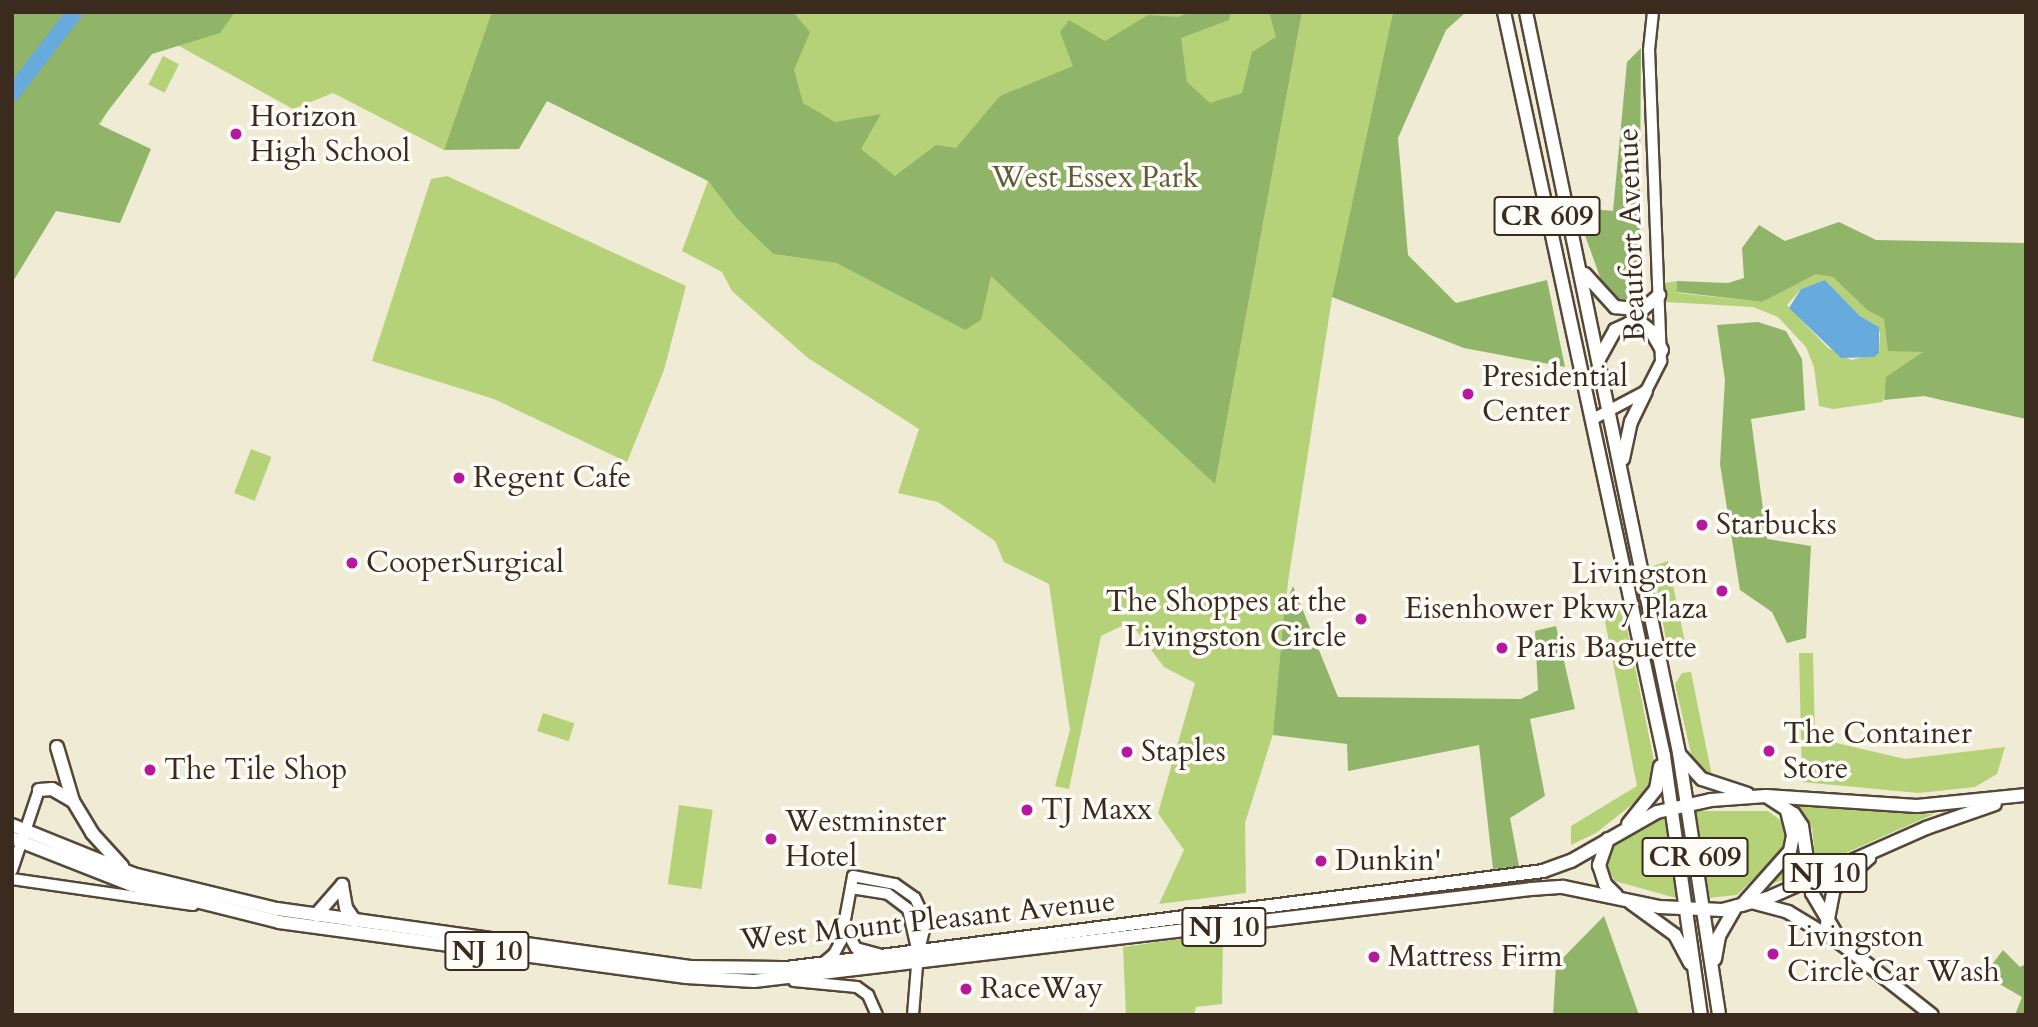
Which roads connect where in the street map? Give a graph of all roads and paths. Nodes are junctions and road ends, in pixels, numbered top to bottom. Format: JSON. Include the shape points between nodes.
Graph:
{"nodes":[{"id":1,"x":1504,"y":12,"type":"edge"},
{"id":2,"x":1526,"y":12,"type":"edge"},
{"id":3,"x":1653,"y":12,"type":"edge"},
{"id":4,"x":1578,"y":262,"type":"junction"},
{"id":5,"x":1659,"y":295,"type":"junction"},
{"id":6,"x":1662,"y":350,"type":"junction"},
{"id":7,"x":1599,"y":359,"type":"junction"},
{"id":8,"x":1646,"y":391,"type":"junction"},
{"id":9,"x":1609,"y":413,"type":"junction"},
{"id":10,"x":1593,"y":419,"type":"junction"},
{"id":11,"x":1621,"y":470,"type":"junction"},
{"id":12,"x":57,"y":747,"type":"dead end"},
{"id":13,"x":1679,"y":753,"type":"junction"},
{"id":14,"x":1664,"y":755,"type":"junction"},
{"id":15,"x":39,"y":790,"type":"joint"},
{"id":16,"x":1752,"y":796,"type":"junction"},
{"id":17,"x":1766,"y":796,"type":"junction"},
{"id":18,"x":2022,"y":796,"type":"edge"},
{"id":19,"x":73,"y":801,"type":"junction"},
{"id":20,"x":1688,"y":804,"type":"junction"},
{"id":21,"x":1671,"y":808,"type":"junction"},
{"id":22,"x":1787,"y":811,"type":"junction"},
{"id":23,"x":12,"y":825,"type":"edge"},
{"id":24,"x":1626,"y":826,"type":"junction"},
{"id":25,"x":20,"y":837,"type":"edge"},
{"id":26,"x":1608,"y":839,"type":"junction"},
{"id":27,"x":1879,"y":849,"type":"junction"},
{"id":28,"x":12,"y":870,"type":"edge"},
{"id":29,"x":133,"y":874,"type":"junction"},
{"id":30,"x":12,"y":880,"type":"edge"},
{"id":31,"x":1810,"y":880,"type":"junction"},
{"id":32,"x":851,"y":888,"type":"junction"},
{"id":33,"x":1619,"y":896,"type":"junction"},
{"id":34,"x":1743,"y":904,"type":"junction"},
{"id":35,"x":199,"y":905,"type":"junction"},
{"id":36,"x":1686,"y":910,"type":"junction"},
{"id":37,"x":1702,"y":911,"type":"junction"},
{"id":38,"x":316,"y":915,"type":"junction"},
{"id":39,"x":355,"y":921,"type":"junction"},
{"id":40,"x":1827,"y":924,"type":"junction"},
{"id":41,"x":845,"y":926,"type":"junction"},
{"id":42,"x":1843,"y":945,"type":"junction"},
{"id":43,"x":914,"y":957,"type":"junction"},
{"id":44,"x":818,"y":965,"type":"junction"},
{"id":45,"x":1713,"y":973,"type":"junction"},
{"id":46,"x":1696,"y":978,"type":"junction"},
{"id":47,"x":777,"y":980,"type":"junction"},
{"id":48,"x":877,"y":1015,"type":"edge"},
{"id":49,"x":913,"y":1015,"type":"edge"},
{"id":50,"x":1701,"y":1015,"type":"edge"},
{"id":51,"x":1719,"y":1015,"type":"edge"},
{"id":52,"x":1932,"y":1015,"type":"edge"}],
"edges":[{"from":1,"to":10,"type":"main road","number":"CR 609"},
{"from":2,"to":4,"type":"main road","number":"CR 609"},
{"from":3,"to":5,"type":"street","name":"Beaufort Avenue","via":[[1649,50]]},
{"from":4,"to":5,"type":"main road","via":[[1593,288],[1615,307],[1642,310]]},
{"from":4,"to":7,"type":"main road","number":"CR 609"},
{"from":5,"to":6,"type":"street","name":"Beaufort Avenue"},
{"from":6,"to":7,"type":"main road","via":[[1651,331],[1640,323],[1628,324],[1615,330]]},
{"from":6,"to":8,"type":"street","name":"Beaufort Avenue","via":[[1658,371]]},
{"from":7,"to":9,"type":"main road","number":"CR 609"},
{"from":8,"to":9,"type":"street"},
{"from":8,"to":11,"type":"main road","via":[[1631,422]]},
{"from":9,"to":10,"type":"street"},
{"from":9,"to":11,"type":"main road","number":"CR 609"},
{"from":10,"to":14,"type":"main road","number":"CR 609"},
{"from":11,"to":13,"type":"main road","number":"CR 609"},
{"from":12,"to":19,"type":"main road"},
{"from":13,"to":16,"type":"main road","via":[[1702,779]]},
{"from":13,"to":20,"type":"main road","number":"CR 609"},
{"from":14,"to":21,"type":"main road","number":"CR 609"},
{"from":14,"to":24,"type":"main road","via":[[1656,789]]},
{"from":15,"to":19,"type":"main road","via":[[52,789]]},
{"from":15,"to":25,"type":"street"},
{"from":16,"to":17,"type":"main road","number":"NJ 10"},
{"from":16,"to":20,"type":"main road","number":"NJ 10"},
{"from":17,"to":18,"type":"main road","number":"NJ 10","via":[[1917,806]]},
{"from":17,"to":22,"type":"main road"},
{"from":18,"to":27,"type":"main road","number":"NJ 10"},
{"from":19,"to":29,"type":"main road","via":[[111,858]]},
{"from":20,"to":21,"type":"main road","number":"NJ 10"},
{"from":20,"to":37,"type":"main road","number":"CR 609"},
{"from":21,"to":24,"type":"main road","number":"NJ 10"},
{"from":21,"to":36,"type":"main road","number":"CR 609"},
{"from":22,"to":31,"type":"main road","via":[[1802,826]]},
{"from":22,"to":34,"type":"main road","via":[[1793,835],[1790,851]]},
{"from":23,"to":25,"type":"main road","number":"NJ 10"},
{"from":24,"to":26,"type":"main road","number":"NJ 10"},
{"from":25,"to":28,"type":"street"},
{"from":25,"to":29,"type":"main road","number":"NJ 10"},
{"from":25,"to":35,"type":"main road","number":"NJ 10"},
{"from":26,"to":33,"type":"main road","via":[[1599,864],[1605,884]]},
{"from":26,"to":43,"type":"main road","name":"West Mount Pleasant Avenue","number":"NJ 10","via":[[1557,867],[1520,875]]},
{"from":27,"to":31,"type":"main road","number":"NJ 10"},
{"from":27,"to":40,"type":"main road","via":[[1834,889]]},
{"from":29,"to":38,"type":"main road","name":"West Mount Pleasant Avenue","number":"NJ 10"},
{"from":30,"to":35,"type":"street"},
{"from":31,"to":34,"type":"main road","number":"NJ 10"},
{"from":31,"to":40,"type":"main road"},
{"from":32,"to":41,"type":"street"},
{"from":32,"to":43,"type":"street","via":[[888,894],[903,903],[914,925]]},
{"from":32,"to":43,"type":"street","via":[[853,876],[895,884],[915,898],[926,922]]},
{"from":33,"to":36,"type":"main road","number":"NJ 10"},
{"from":33,"to":43,"type":"main road","name":"West Mount Pleasant Avenue","number":"NJ 10","via":[[1563,887],[1531,888]]},
{"from":33,"to":46,"type":"main road","via":[[1675,935]]},
{"from":34,"to":37,"type":"main road","number":"NJ 10"},
{"from":34,"to":42,"type":"main road","via":[[1788,912]]},
{"from":34,"to":45,"type":"main road","via":[[1719,936]]},
{"from":35,"to":47,"type":"main road","name":"West Mount Pleasant Avenue","number":"NJ 10","via":[[282,922],[624,970],[706,979]]},
{"from":36,"to":37,"type":"main road","number":"NJ 10"},
{"from":36,"to":46,"type":"main road","number":"CR 609"},
{"from":37,"to":45,"type":"main road","number":"CR 609"},
{"from":38,"to":39,"type":"main road","name":"West Mount Pleasant Avenue","number":"NJ 10"},
{"from":38,"to":39,"type":"main road","via":[[342,885],[346,908]]},
{"from":39,"to":44,"type":"main road","name":"West Mount Pleasant Avenue","number":"NJ 10","via":[[692,967]]},
{"from":40,"to":42,"type":"main road"},
{"from":41,"to":43,"type":"street","via":[[848,939],[862,951]]},
{"from":41,"to":44,"type":"street","via":[[834,954]]},
{"from":42,"to":52,"type":"main road"},
{"from":43,"to":44,"type":"main road","name":"West Mount Pleasant Avenue","number":"NJ 10"},
{"from":43,"to":47,"type":"main road","name":"West Mount Pleasant Avenue","number":"NJ 10"},
{"from":43,"to":49,"type":"street"},
{"from":45,"to":51,"type":"main road","number":"CR 609"},
{"from":46,"to":50,"type":"main road","number":"CR 609"},
{"from":47,"to":48,"type":"street","via":[[850,985],[868,995]]}]}
